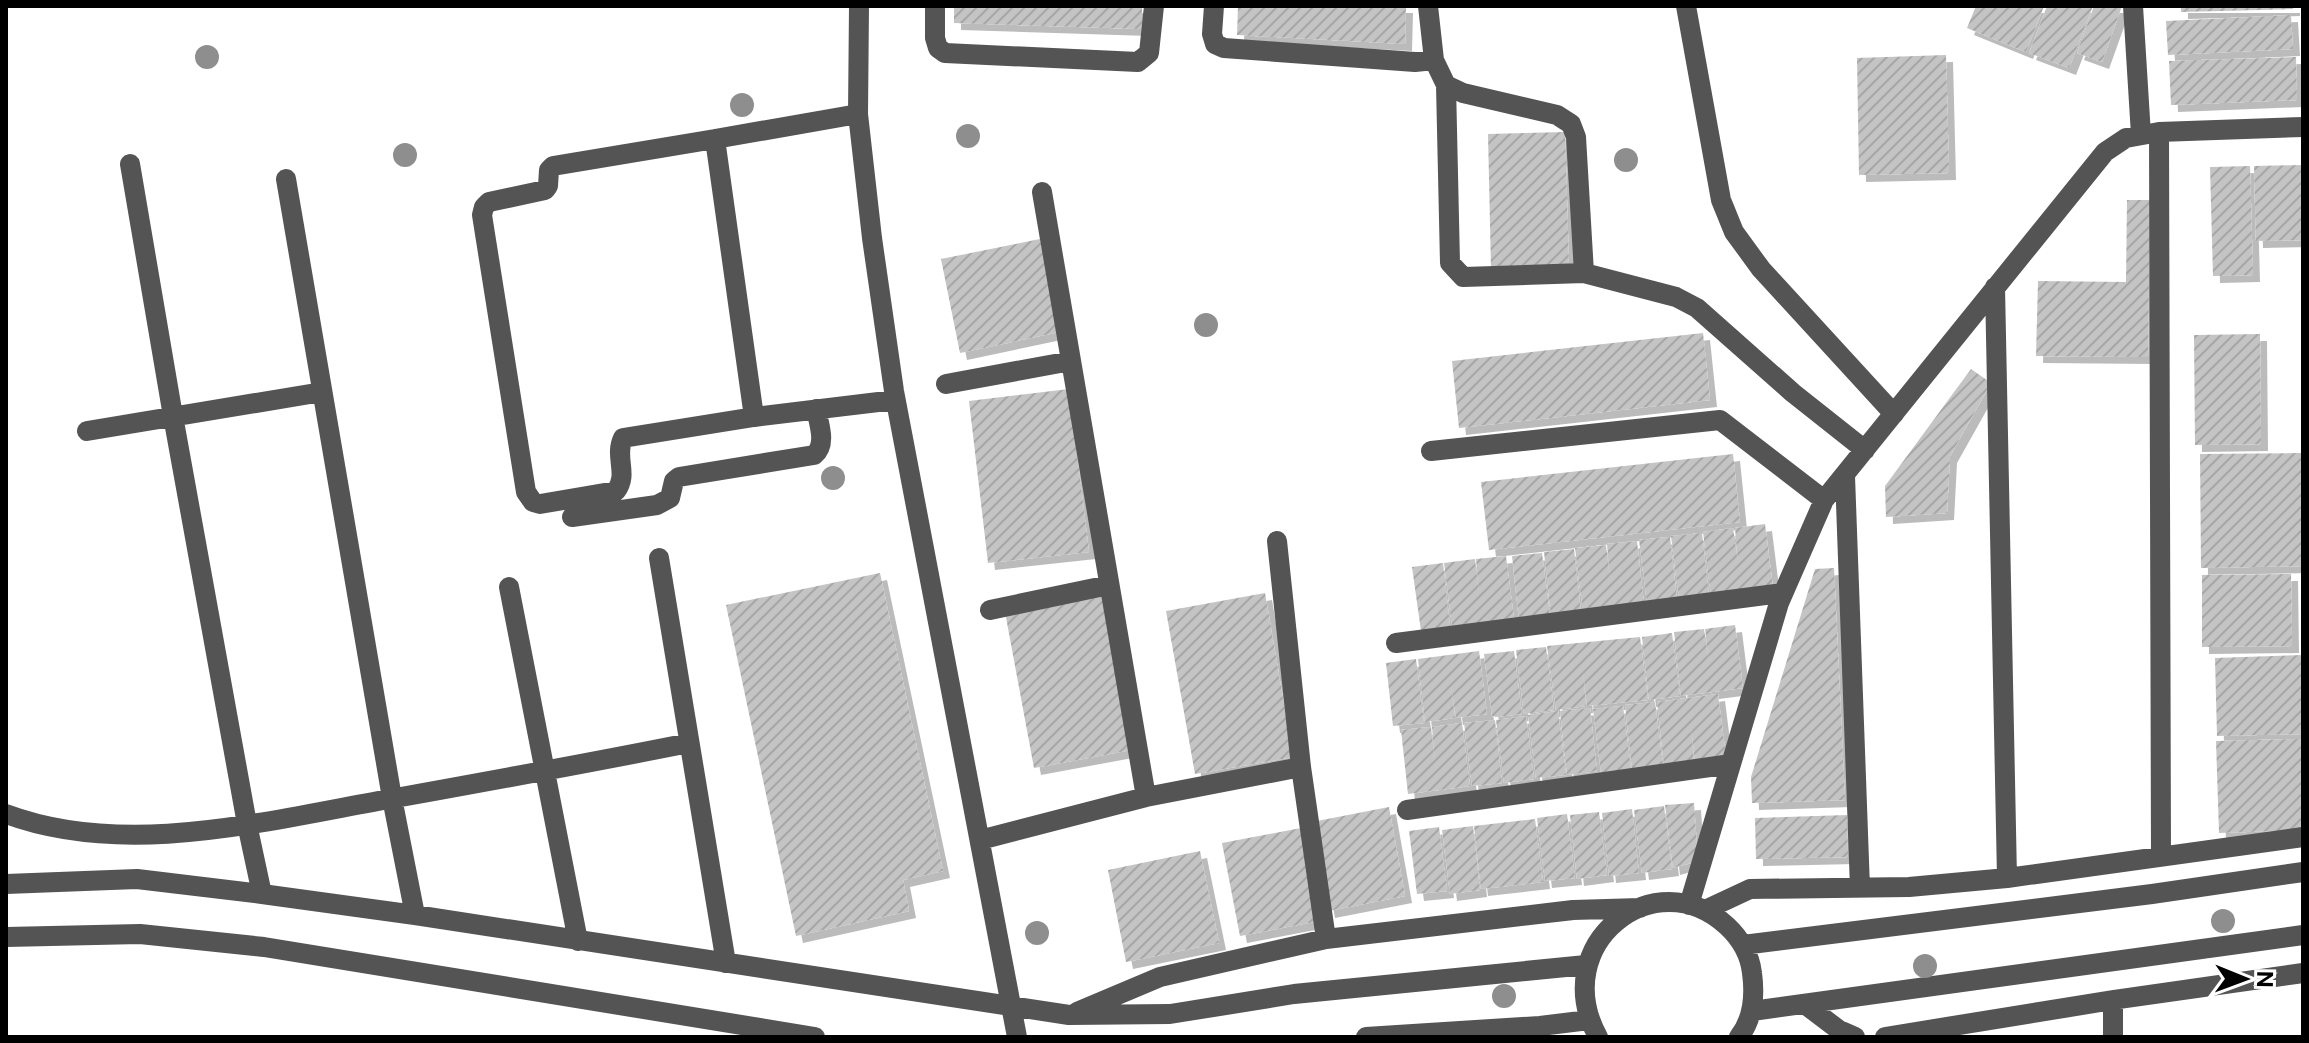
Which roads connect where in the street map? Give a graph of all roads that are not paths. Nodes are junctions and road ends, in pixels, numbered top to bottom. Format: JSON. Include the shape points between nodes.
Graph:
{"nodes":[{"id":1,"x":859,"y":6,"type":"edge"},
{"id":2,"x":935,"y":6,"type":"edge"},
{"id":3,"x":1154,"y":6,"type":"edge"},
{"id":4,"x":1214,"y":6,"type":"edge"},
{"id":5,"x":1428,"y":6,"type":"edge"},
{"id":6,"x":1686,"y":6,"type":"edge"},
{"id":7,"x":2133,"y":6,"type":"edge"},
{"id":8,"x":1434,"y":60,"type":"junction"},
{"id":9,"x":1446,"y":85,"type":"junction"},
{"id":10,"x":858,"y":114,"type":"junction"},
{"id":11,"x":2303,"y":127,"type":"edge"},
{"id":12,"x":2150,"y":134,"type":"junction"},
{"id":13,"x":715,"y":139,"type":"junction"},
{"id":14,"x":130,"y":164,"type":"dead end"},
{"id":15,"x":286,"y":179,"type":"dead end"},
{"id":16,"x":1042,"y":192,"type":"dead end"},
{"id":17,"x":1584,"y":273,"type":"junction"},
{"id":18,"x":1995,"y":287,"type":"junction"},
{"id":19,"x":1071,"y":361,"type":"junction"},
{"id":20,"x":946,"y":384,"type":"dead end"},
{"id":21,"x":322,"y":392,"type":"junction"},
{"id":22,"x":895,"y":400,"type":"junction"},
{"id":23,"x":816,"y":409,"type":"junction"},
{"id":24,"x":1894,"y":414,"type":"junction"},
{"id":25,"x":173,"y":416,"type":"junction"},
{"id":26,"x":754,"y":417,"type":"junction"},
{"id":27,"x":87,"y":431,"type":"dead end"},
{"id":28,"x":1865,"y":450,"type":"junction"},
{"id":29,"x":1431,"y":451,"type":"dead end"},
{"id":30,"x":1845,"y":476,"type":"junction"},
{"id":31,"x":1824,"y":500,"type":"junction"},
{"id":32,"x":572,"y":517,"type":"dead end"},
{"id":33,"x":1277,"y":541,"type":"dead end"},
{"id":34,"x":659,"y":558,"type":"dead end"},
{"id":35,"x":1109,"y":585,"type":"junction"},
{"id":36,"x":509,"y":587,"type":"dead end"},
{"id":37,"x":1782,"y":593,"type":"junction"},
{"id":38,"x":990,"y":610,"type":"dead end"},
{"id":39,"x":1396,"y":643,"type":"dead end"},
{"id":40,"x":689,"y":743,"type":"junction"},
{"id":41,"x":1731,"y":764,"type":"junction"},
{"id":42,"x":1301,"y":767,"type":"junction"},
{"id":43,"x":546,"y":771,"type":"junction"},
{"id":44,"x":1146,"y":797,"type":"junction"},
{"id":45,"x":392,"y":798,"type":"junction"},
{"id":46,"x":1407,"y":810,"type":"dead end"},
{"id":47,"x":6,"y":814,"type":"edge"},
{"id":48,"x":247,"y":824,"type":"junction"},
{"id":49,"x":2303,"y":837,"type":"edge"},
{"id":50,"x":980,"y":840,"type":"junction"},
{"id":51,"x":2161,"y":857,"type":"junction"},
{"id":52,"x":2303,"y":872,"type":"edge"},
{"id":53,"x":2007,"y":878,"type":"junction"},
{"id":54,"x":6,"y":884,"type":"edge"},
{"id":55,"x":1860,"y":888,"type":"junction"},
{"id":56,"x":262,"y":894,"type":"junction"},
{"id":57,"x":1640,"y":908,"type":"junction"},
{"id":58,"x":1697,"y":908,"type":"junction"},
{"id":59,"x":415,"y":915,"type":"junction"},
{"id":60,"x":2303,"y":935,"type":"edge"},
{"id":61,"x":6,"y":937,"type":"edge"},
{"id":62,"x":1326,"y":939,"type":"junction"},
{"id":63,"x":578,"y":941,"type":"junction"},
{"id":64,"x":1743,"y":945,"type":"junction"},
{"id":65,"x":726,"y":963,"type":"junction"},
{"id":66,"x":1586,"y":965,"type":"junction"},
{"id":67,"x":2303,"y":973,"type":"edge"},
{"id":68,"x":2113,"y":1000,"type":"junction"},
{"id":69,"x":1806,"y":1005,"type":"junction"},
{"id":70,"x":1011,"y":1007,"type":"junction"},
{"id":71,"x":1752,"y":1011,"type":"junction"},
{"id":72,"x":1069,"y":1015,"type":"junction"},
{"id":73,"x":706,"y":1028,"type":"edge"},
{"id":74,"x":1594,"y":1028,"type":"edge"},
{"id":75,"x":815,"y":1037,"type":"edge"},
{"id":76,"x":1017,"y":1037,"type":"edge"},
{"id":77,"x":1366,"y":1037,"type":"edge"},
{"id":78,"x":1739,"y":1037,"type":"edge"},
{"id":79,"x":1855,"y":1037,"type":"edge"},
{"id":80,"x":1885,"y":1037,"type":"edge"},
{"id":81,"x":2113,"y":1037,"type":"edge"}],
"edges":[{"from":1,"to":10,"type":"street"},
{"from":2,"to":3,"type":"street","via":[[935,38],[945,53],[1138,62],[1149,53]]},
{"from":4,"to":8,"type":"street","via":[[1212,34],[1215,44],[1224,48]]},
{"from":5,"to":8,"type":"street"},
{"from":6,"to":24,"type":"street","via":[[1721,200],[1734,232],[1761,269]]},
{"from":7,"to":12,"type":"street"},
{"from":8,"to":9,"type":"street"},
{"from":9,"to":17,"type":"street","via":[[1557,115],[1571,124]]},
{"from":9,"to":17,"type":"street","via":[[1450,263],[1455,272],[1463,277]]},
{"from":10,"to":13,"type":"street"},
{"from":10,"to":22,"type":"street"},
{"from":11,"to":12,"type":"street"},
{"from":12,"to":18,"type":"street","via":[[2126,138],[2105,152]]},
{"from":12,"to":51,"type":"street"},
{"from":13,"to":26,"type":"street"},
{"from":13,"to":26,"type":"street","via":[[553,166],[548,188],[489,202],[482,215],[526,492],[533,502],[616,491],[623,478],[623,438]]},
{"from":14,"to":25,"type":"street"},
{"from":15,"to":21,"type":"street"},
{"from":16,"to":19,"type":"street"},
{"from":17,"to":28,"type":"street","via":[[1676,297],[1697,308]]},
{"from":18,"to":24,"type":"street"},
{"from":18,"to":53,"type":"street"},
{"from":19,"to":20,"type":"street"},
{"from":19,"to":35,"type":"street"},
{"from":21,"to":25,"type":"street"},
{"from":21,"to":45,"type":"street"},
{"from":22,"to":23,"type":"street"},
{"from":22,"to":50,"type":"street"},
{"from":23,"to":26,"type":"street"},
{"from":23,"to":32,"type":"street","via":[[822,444],[814,455],[679,477],[670,498],[657,505]]},
{"from":24,"to":28,"type":"street"},
{"from":25,"to":27,"type":"street"},
{"from":25,"to":48,"type":"street"},
{"from":28,"to":30,"type":"street"},
{"from":29,"to":31,"type":"street","via":[[1720,420]]},
{"from":30,"to":31,"type":"street"},
{"from":30,"to":55,"type":"street"},
{"from":31,"to":37,"type":"street"},
{"from":33,"to":42,"type":"street"},
{"from":34,"to":40,"type":"street"},
{"from":35,"to":38,"type":"street"},
{"from":35,"to":44,"type":"street"},
{"from":36,"to":43,"type":"street"},
{"from":37,"to":39,"type":"street"},
{"from":37,"to":41,"type":"street"},
{"from":40,"to":43,"type":"street"},
{"from":40,"to":65,"type":"street"},
{"from":41,"to":46,"type":"street"},
{"from":41,"to":58,"type":"street"},
{"from":42,"to":44,"type":"street"},
{"from":42,"to":62,"type":"street"},
{"from":43,"to":45,"type":"street"},
{"from":43,"to":63,"type":"street"},
{"from":44,"to":50,"type":"street"},
{"from":45,"to":48,"type":"street"},
{"from":45,"to":59,"type":"street"},
{"from":47,"to":48,"type":"street","via":[[96,832],[180,834]]},
{"from":48,"to":56,"type":"street"},
{"from":49,"to":51,"type":"street"},
{"from":50,"to":70,"type":"street"},
{"from":51,"to":53,"type":"street"},
{"from":52,"to":64,"type":"street"},
{"from":53,"to":55,"type":"street"},
{"from":54,"to":56,"type":"street","via":[[137,879]]},
{"from":55,"to":58,"type":"street","via":[[1750,889]]},
{"from":56,"to":59,"type":"street"},
{"from":57,"to":58,"type":"street","via":[[1664,903]]},
{"from":57,"to":62,"type":"street","via":[[1573,910]]},
{"from":57,"to":66,"type":"street","via":[[1617,919],[1598,940]]},
{"from":58,"to":64,"type":"street","via":[[1726,925]]},
{"from":59,"to":63,"type":"street"},
{"from":60,"to":69,"type":"street"},
{"from":61,"to":73,"type":"street","via":[[140,934],[264,947]]},
{"from":62,"to":72,"type":"street","via":[[1160,977]]},
{"from":63,"to":65,"type":"street"},
{"from":64,"to":71,"type":"street","via":[[1753,977]]},
{"from":65,"to":70,"type":"street"},
{"from":66,"to":72,"type":"street","via":[[1294,994],[1170,1014]]},
{"from":66,"to":74,"type":"street","via":[[1583,993]]},
{"from":67,"to":68,"type":"street"},
{"from":68,"to":80,"type":"street"},
{"from":68,"to":81,"type":"street"},
{"from":69,"to":71,"type":"street"},
{"from":69,"to":79,"type":"street"},
{"from":70,"to":72,"type":"street"},
{"from":70,"to":76,"type":"street"},
{"from":71,"to":78,"type":"street"},
{"from":73,"to":75,"type":"street"},
{"from":74,"to":77,"type":"street","via":[[1540,1026]]}]}
